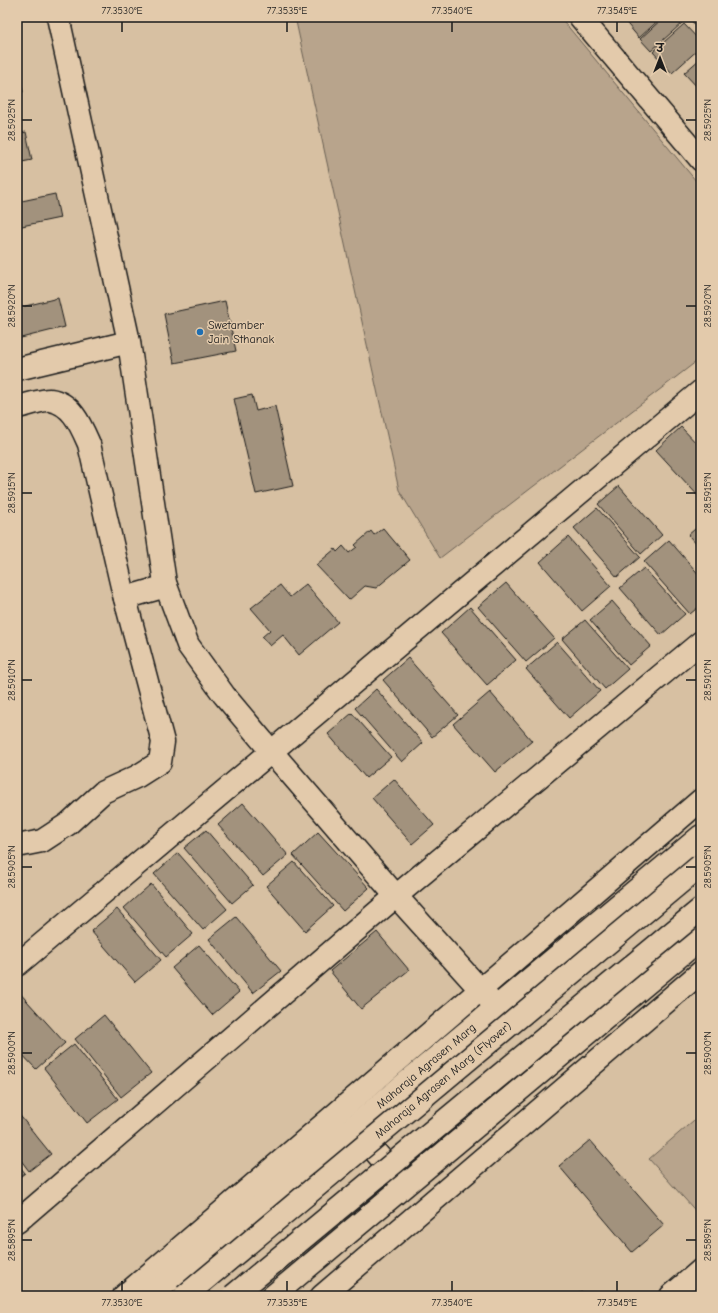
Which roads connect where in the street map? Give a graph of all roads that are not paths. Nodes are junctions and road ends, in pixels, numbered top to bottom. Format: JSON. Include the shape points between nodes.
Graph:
{"nodes":[{"id":1,"x":58,"y":17,"type":"edge"},
{"id":2,"x":580,"y":17,"type":"edge"},
{"id":3,"x":701,"y":160,"type":"edge"},
{"id":4,"x":129,"y":342,"type":"junction"},
{"id":5,"x":17,"y":369,"type":"edge"},
{"id":6,"x":701,"y":391,"type":"edge"},
{"id":7,"x":17,"y":407,"type":"edge"},
{"id":8,"x":166,"y":586,"type":"junction"},
{"id":9,"x":125,"y":598,"type":"junction"},
{"id":10,"x":701,"y":642,"type":"edge"},
{"id":11,"x":271,"y":752,"type":"junction"},
{"id":12,"x":701,"y":800,"type":"edge"},
{"id":13,"x":701,"y":836,"type":"edge"},
{"id":14,"x":17,"y":846,"type":"edge"},
{"id":15,"x":701,"y":865,"type":"edge"},
{"id":16,"x":396,"y":896,"type":"junction"},
{"id":17,"x":701,"y":909,"type":"edge"},
{"id":18,"x":701,"y":938,"type":"edge"},
{"id":19,"x":17,"y":965,"type":"edge"},
{"id":20,"x":701,"y":972,"type":"edge"},
{"id":21,"x":481,"y":990,"type":"junction"},
{"id":22,"x":496,"y":1007,"type":"junction"},
{"id":23,"x":354,"y":1126,"type":"junction"},
{"id":24,"x":405,"y":1186,"type":"junction"},
{"id":25,"x":17,"y":1222,"type":"edge"},
{"id":26,"x":701,"y":1270,"type":"edge"},
{"id":27,"x":277,"y":1294,"type":"edge"},
{"id":28,"x":124,"y":1296,"type":"edge"},
{"id":29,"x":151,"y":1296,"type":"edge"},
{"id":30,"x":185,"y":1296,"type":"edge"},
{"id":31,"x":233,"y":1296,"type":"edge"},
{"id":32,"x":322,"y":1296,"type":"edge"},
{"id":33,"x":671,"y":1296,"type":"edge"}],
"edges":[{"from":1,"to":4,"type":"street"},
{"from":2,"to":3,"type":"street"},
{"from":4,"to":5,"type":"street"},
{"from":4,"to":8,"type":"street"},
{"from":6,"to":11,"type":"street"},
{"from":7,"to":9,"type":"street","via":[[49,399],[66,406],[79,423],[89,444]]},
{"from":8,"to":9,"type":"street"},
{"from":8,"to":11,"type":"street","via":[[188,645],[224,695]]},
{"from":9,"to":14,"type":"street","via":[[163,742],[160,762],[138,776],[103,792],[68,824],[42,841]]},
{"from":10,"to":16,"type":"street"},
{"from":11,"to":16,"type":"street"},
{"from":11,"to":19,"type":"street"},
{"from":12,"to":21,"type":"street"},
{"from":13,"to":22,"type":"street","name":"Maharaja Agrasen Marg"},
{"from":15,"to":30,"type":"street","name":"Maharaja Agrasen Marg (Flyover)","bridge":true},
{"from":16,"to":21,"type":"street"},
{"from":16,"to":25,"type":"street"},
{"from":17,"to":31,"type":"street","bridge":true},
{"from":18,"to":24,"type":"street"},
{"from":20,"to":32,"type":"street"},
{"from":21,"to":22,"type":"street"},
{"from":21,"to":28,"type":"street"},
{"from":22,"to":23,"type":"street","name":"Maharaja Agrasen Marg"},
{"from":23,"to":24,"type":"street"},
{"from":23,"to":29,"type":"street","name":"Maharaja Agrasen Marg"},
{"from":24,"to":27,"type":"street"},
{"from":26,"to":33,"type":"street"}]}
